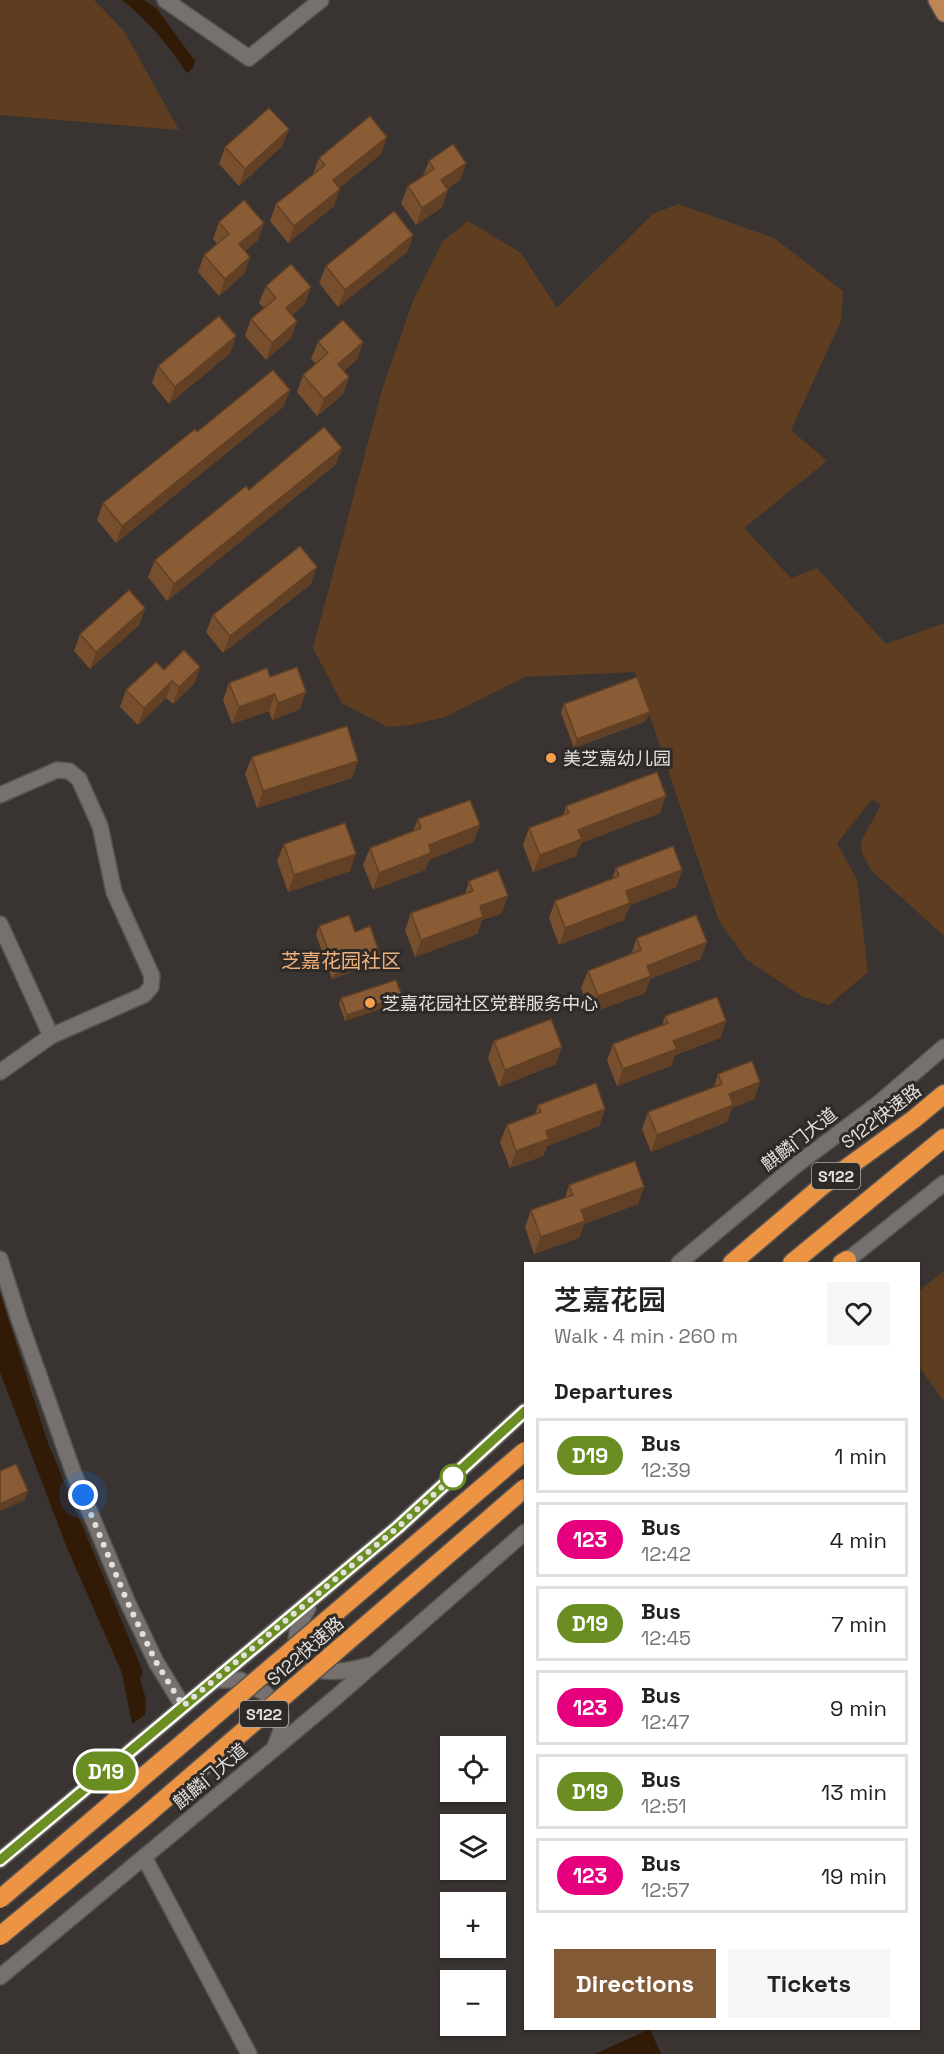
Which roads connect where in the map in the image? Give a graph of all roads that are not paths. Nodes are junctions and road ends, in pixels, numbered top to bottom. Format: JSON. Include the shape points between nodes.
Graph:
{"nodes":[{"id":1,"x":165,"y":0,"type":"edge"},
{"id":2,"x":321,"y":0,"type":"edge"},
{"id":3,"x":936,"y":0,"type":"edge"},
{"id":4,"x":944,"y":14,"type":"edge"},
{"id":5,"x":0,"y":795,"type":"edge"},
{"id":6,"x":0,"y":924,"type":"edge"},
{"id":7,"x":51,"y":1036,"type":"junction"},
{"id":8,"x":944,"y":1047,"type":"edge"},
{"id":9,"x":0,"y":1072,"type":"edge"},
{"id":10,"x":944,"y":1094,"type":"edge"},
{"id":11,"x":944,"y":1138,"type":"edge"},
{"id":12,"x":944,"y":1183,"type":"edge"},
{"id":13,"x":0,"y":1259,"type":"edge"},
{"id":14,"x":680,"y":1262,"type":"edge"},
{"id":15,"x":733,"y":1262,"type":"edge"},
{"id":16,"x":793,"y":1262,"type":"edge"},
{"id":17,"x":844,"y":1262,"type":"edge"},
{"id":18,"x":524,"y":1412,"type":"edge"},
{"id":19,"x":524,"y":1452,"type":"edge"},
{"id":20,"x":524,"y":1489,"type":"edge"},
{"id":21,"x":524,"y":1533,"type":"edge"},
{"id":22,"x":314,"y":1597,"type":"junction"},
{"id":23,"x":373,"y":1665,"type":"junction"},
{"id":24,"x":215,"y":1680,"type":"junction"},
{"id":25,"x":183,"y":1706,"type":"junction"},
{"id":26,"x":274,"y":1749,"type":"junction"},
{"id":27,"x":144,"y":1857,"type":"junction"},
{"id":28,"x":0,"y":1860,"type":"edge"},
{"id":29,"x":0,"y":1899,"type":"edge"},
{"id":30,"x":0,"y":1936,"type":"edge"},
{"id":31,"x":0,"y":1977,"type":"edge"},
{"id":32,"x":249,"y":2054,"type":"edge"}],
"edges":[{"from":1,"to":2,"type":"street","via":[[249,58]]},
{"from":3,"to":4,"type":"main road"},
{"from":5,"to":7,"type":"street","via":[[57,770],[69,771],[79,779],[100,826],[114,892],[152,976],[151,987],[144,995]]},
{"from":6,"to":7,"type":"street"},
{"from":7,"to":9,"type":"street"},
{"from":8,"to":14,"type":"street","name":"麒麟门大道"},
{"from":10,"to":15,"type":"highway","name":"S122快速路","number":"S122","via":[[822,1186]]},
{"from":11,"to":16,"type":"highway","number":"S122"},
{"from":12,"to":17,"type":"street"},
{"from":13,"to":25,"type":"street","via":[[74,1474],[127,1601],[156,1662]]},
{"from":18,"to":22,"type":"street","via":[[397,1528]]},
{"from":19,"to":29,"type":"highway","name":"S122快速路","number":"S122","bridge":true},
{"from":20,"to":30,"type":"highway","name":"S122快速路","number":"S122","bridge":true},
{"from":21,"to":23,"type":"street","name":"麒麟门大道"},
{"from":22,"to":23,"type":"street","via":[[297,1626],[300,1663],[339,1673]]},
{"from":22,"to":24,"type":"street"},
{"from":23,"to":26,"type":"street","name":"麒麟门大道"},
{"from":24,"to":25,"type":"street"},
{"from":24,"to":26,"type":"street","via":[[240,1680],[265,1693],[280,1715],[281,1731]]},
{"from":25,"to":28,"type":"street"},
{"from":26,"to":27,"type":"street","name":"麒麟门大道"},
{"from":27,"to":31,"type":"street","name":"麒麟门大道"},
{"from":27,"to":32,"type":"street"}]}
